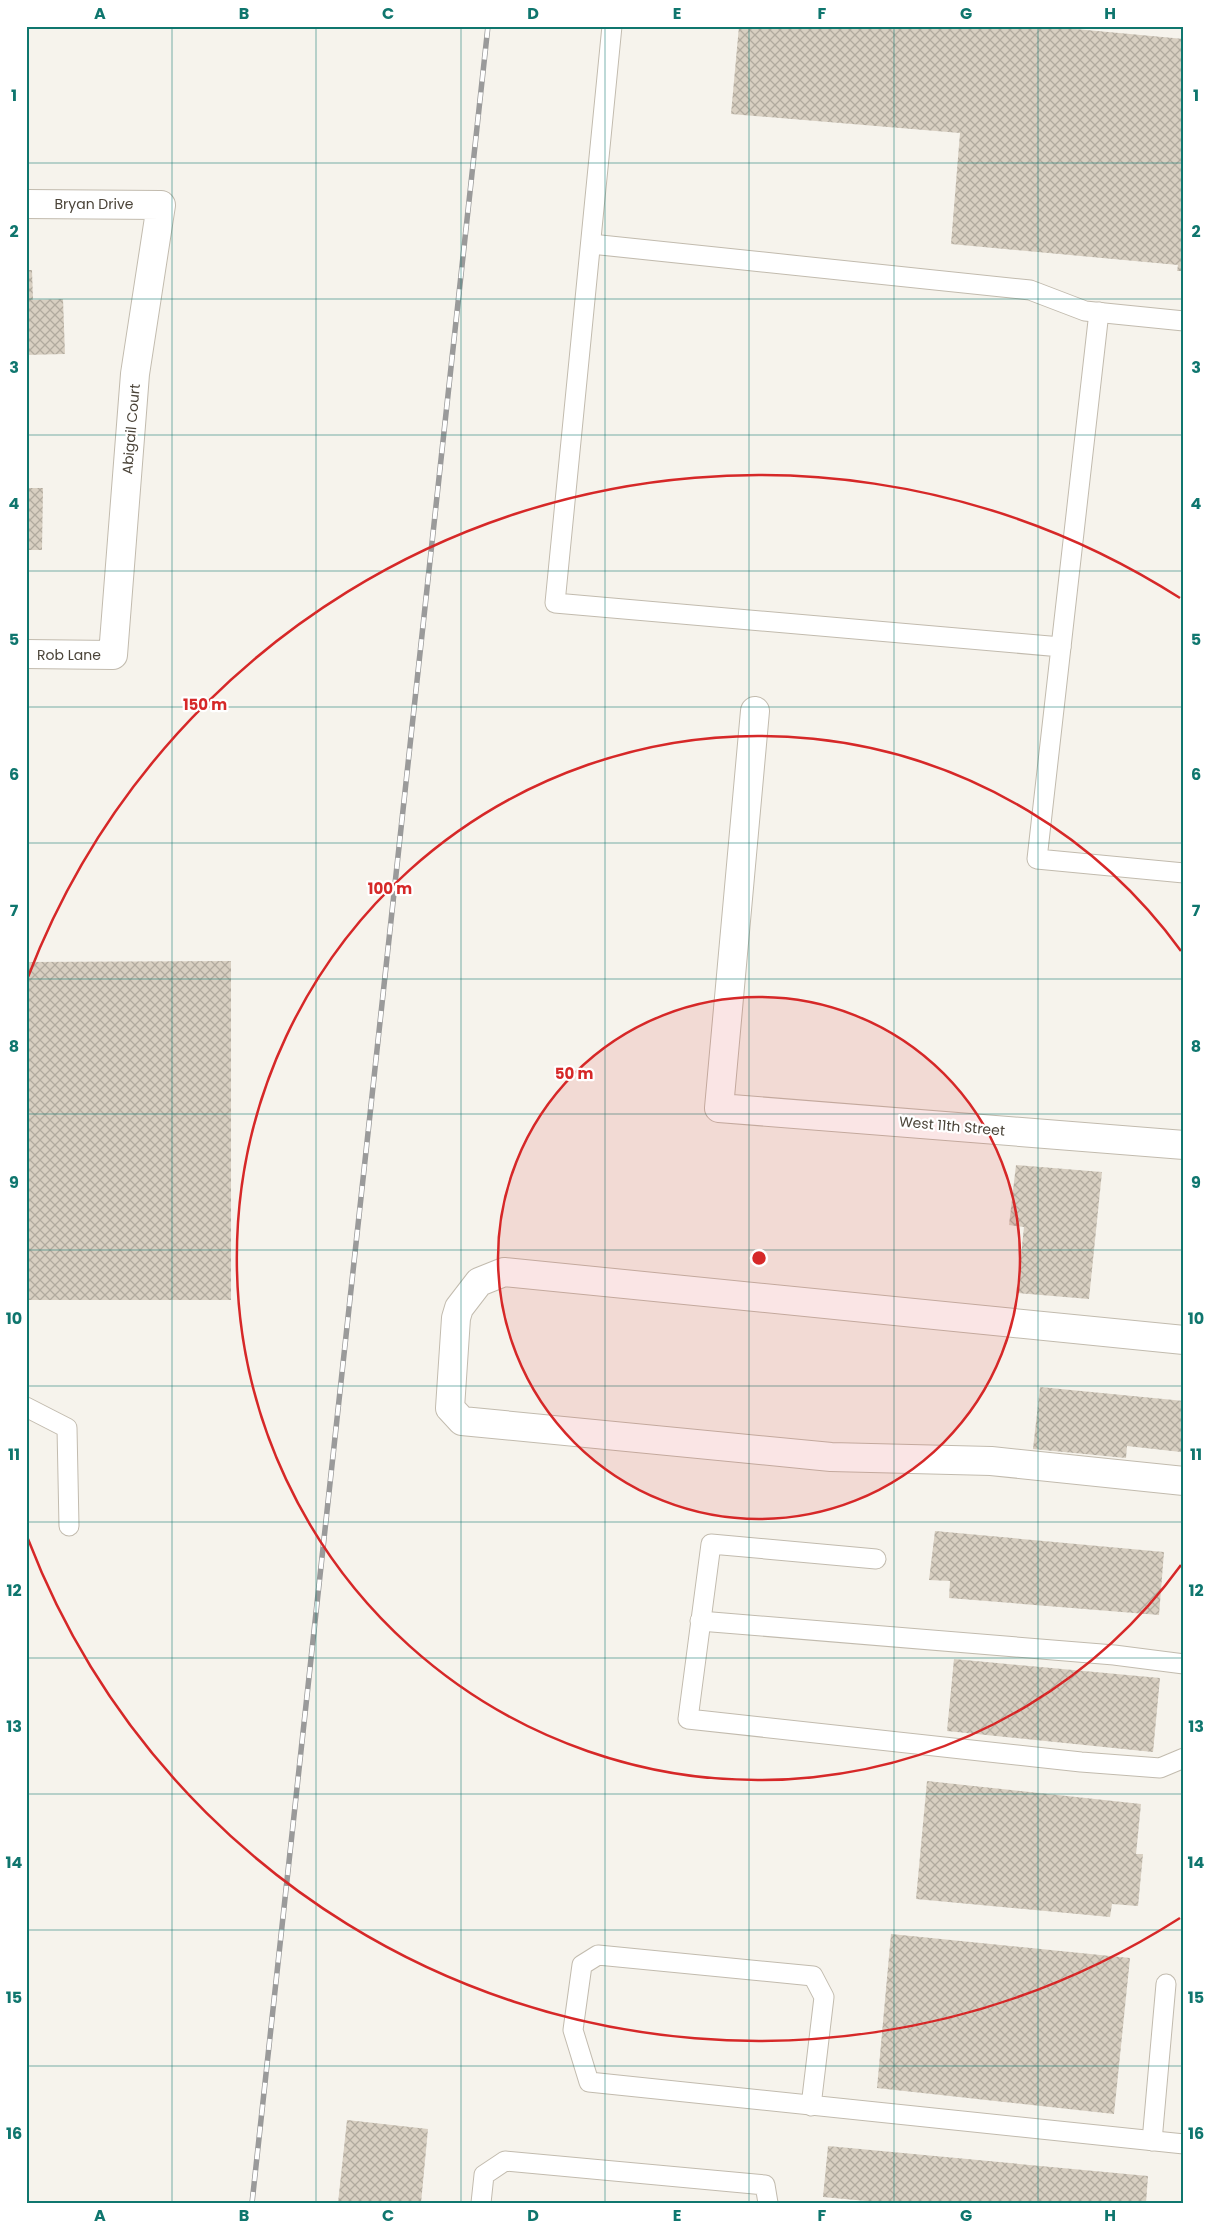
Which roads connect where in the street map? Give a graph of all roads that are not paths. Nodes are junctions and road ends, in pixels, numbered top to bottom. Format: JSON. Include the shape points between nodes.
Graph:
{"nodes":[{"id":1,"x":612,"y":26,"type":"edge"},
{"id":2,"x":26,"y":204,"type":"edge"},
{"id":3,"x":161,"y":205,"type":"joint"},
{"id":4,"x":591,"y":244,"type":"junction"},
{"id":5,"x":1099,"y":312,"type":"junction"},
{"id":6,"x":1184,"y":321,"type":"edge"},
{"id":7,"x":1061,"y":647,"type":"junction"},
{"id":8,"x":26,"y":654,"type":"edge"},
{"id":9,"x":113,"y":655,"type":"joint"},
{"id":10,"x":755,"y":711,"type":"dead end"},
{"id":11,"x":1184,"y":873,"type":"edge"},
{"id":12,"x":1184,"y":1145,"type":"edge"},
{"id":13,"x":1184,"y":1340,"type":"edge"},
{"id":14,"x":26,"y":1407,"type":"edge"},
{"id":15,"x":1184,"y":1481,"type":"edge"},
{"id":16,"x":69,"y":1526,"type":"dead end"},
{"id":17,"x":876,"y":1559,"type":"dead end"},
{"id":18,"x":700,"y":1621,"type":"junction"},
{"id":19,"x":1184,"y":1664,"type":"edge"},
{"id":20,"x":1184,"y":1758,"type":"edge"},
{"id":21,"x":1166,"y":1984,"type":"dead end"},
{"id":22,"x":811,"y":2106,"type":"junction"},
{"id":23,"x":1152,"y":2141,"type":"junction"},
{"id":24,"x":1184,"y":2144,"type":"edge"},
{"id":25,"x":480,"y":2203,"type":"edge"},
{"id":26,"x":768,"y":2203,"type":"edge"}],
"edges":[{"from":1,"to":4,"type":"lane"},
{"from":2,"to":3,"type":"street","name":"Bryan Drive"},
{"from":3,"to":9,"type":"street","name":"Abigail Court","via":[[135,374]]},
{"from":4,"to":5,"type":"lane","via":[[1030,290],[1084,311]]},
{"from":4,"to":7,"type":"lane","via":[[555,603]]},
{"from":5,"to":6,"type":"lane"},
{"from":5,"to":7,"type":"lane"},
{"from":7,"to":11,"type":"lane","via":[[1037,859]]},
{"from":8,"to":9,"type":"street","name":"Rob Lane"},
{"from":10,"to":12,"type":"street","name":"West 11th Street","via":[[719,1108]]},
{"from":13,"to":15,"type":"street","via":[[504,1272],[479,1282],[459,1308],[450,1408],[462,1421],[831,1457],[991,1461]]},
{"from":14,"to":16,"type":"lane","via":[[67,1428]]},
{"from":17,"to":18,"type":"lane","via":[[711,1544]]},
{"from":18,"to":19,"type":"lane","via":[[1114,1655]]},
{"from":18,"to":20,"type":"lane","via":[[688,1719],[1150,1768],[1160,1768]]},
{"from":21,"to":23,"type":"lane"},
{"from":22,"to":22,"type":"lane","via":[[589,2082],[573,2030],[582,1965],[598,1955],[813,1976],[824,1997]]},
{"from":22,"to":23,"type":"lane"},
{"from":23,"to":24,"type":"lane"},
{"from":25,"to":26,"type":"lane","via":[[484,2175],[505,2161],[765,2185]]}]}
